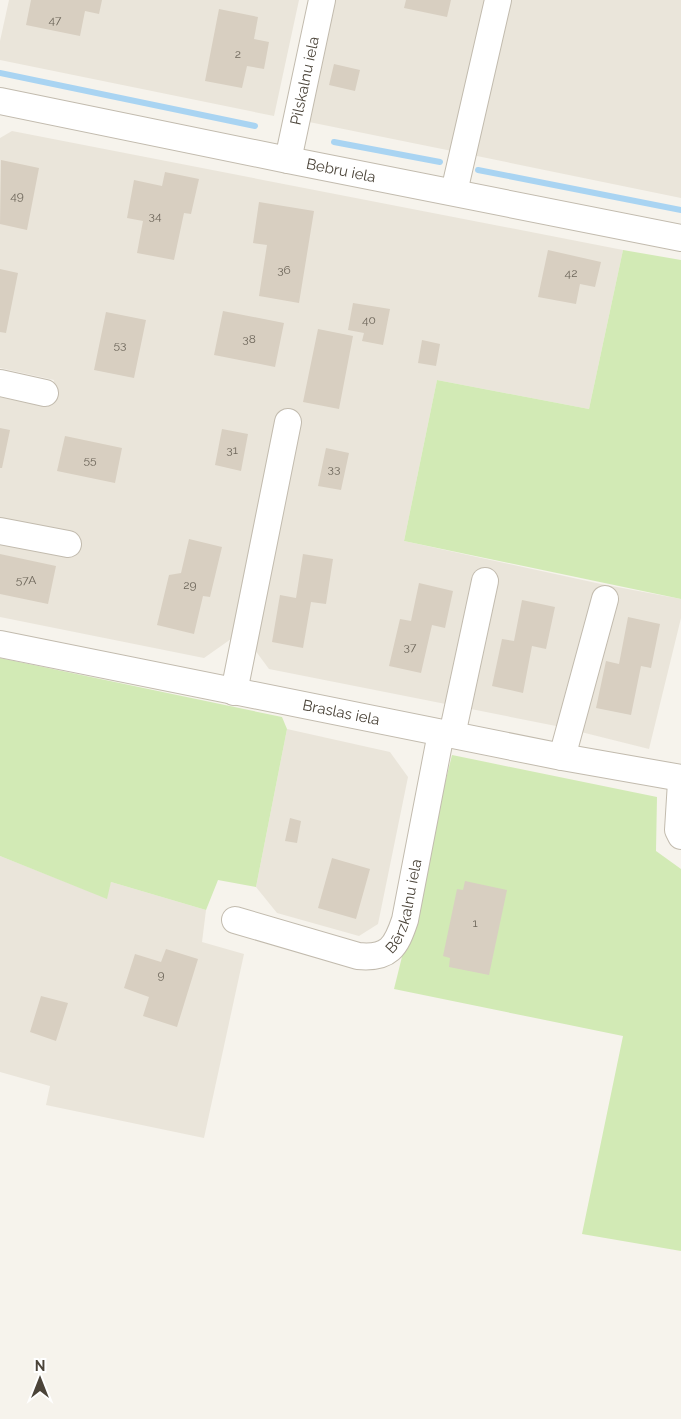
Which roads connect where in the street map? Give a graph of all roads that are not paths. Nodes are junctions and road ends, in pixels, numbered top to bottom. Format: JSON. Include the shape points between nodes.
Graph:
{"nodes":[{"id":1,"x":322,"y":0,"type":"edge"},
{"id":2,"x":498,"y":0,"type":"edge"},
{"id":3,"x":0,"y":101,"type":"edge"},
{"id":4,"x":288,"y":160,"type":"junction"},
{"id":5,"x":454,"y":192,"type":"junction"},
{"id":6,"x":681,"y":238,"type":"edge"},
{"id":7,"x":0,"y":384,"type":"edge"},
{"id":8,"x":44,"y":393,"type":"dead end"},
{"id":9,"x":288,"y":422,"type":"dead end"},
{"id":10,"x":0,"y":531,"type":"edge"},
{"id":11,"x":68,"y":544,"type":"dead end"},
{"id":12,"x":485,"y":581,"type":"dead end"},
{"id":13,"x":605,"y":599,"type":"dead end"},
{"id":14,"x":0,"y":644,"type":"edge"},
{"id":15,"x":234,"y":692,"type":"junction"},
{"id":16,"x":446,"y":734,"type":"junction"},
{"id":17,"x":562,"y":757,"type":"junction"},
{"id":18,"x":681,"y":780,"type":"edge"},
{"id":19,"x":681,"y":836,"type":"edge"},
{"id":20,"x":235,"y":920,"type":"dead end"}],
"edges":[{"from":1,"to":4,"type":"street","name":"Pilskalnu iela"},
{"from":2,"to":5,"type":"street"},
{"from":3,"to":4,"type":"street","name":"Bebru iela"},
{"from":4,"to":5,"type":"street","name":"Bebru iela"},
{"from":5,"to":6,"type":"street","name":"Bebru iela"},
{"from":7,"to":8,"type":"street"},
{"from":9,"to":15,"type":"street"},
{"from":10,"to":11,"type":"street"},
{"from":12,"to":16,"type":"street","name":"Bērzkalnu iela"},
{"from":13,"to":17,"type":"street"},
{"from":14,"to":15,"type":"street","name":"Braslas iela"},
{"from":15,"to":16,"type":"street","name":"Braslas iela"},
{"from":16,"to":17,"type":"street","name":"Braslas iela"},
{"from":16,"to":20,"type":"street","name":"Bērzkalnu iela","via":[[405,920],[391,949],[377,956],[358,956]]},
{"from":17,"to":18,"type":"street","name":"Braslas iela"},
{"from":18,"to":19,"type":"street","via":[[678,830]]}]}
